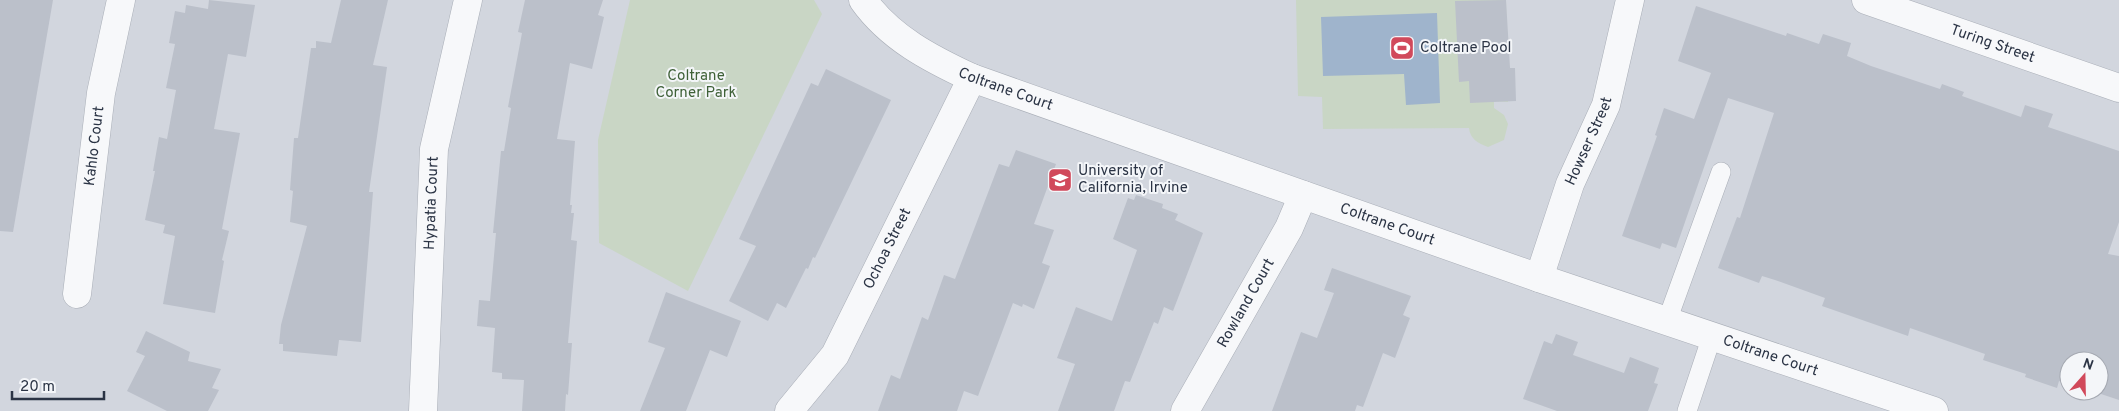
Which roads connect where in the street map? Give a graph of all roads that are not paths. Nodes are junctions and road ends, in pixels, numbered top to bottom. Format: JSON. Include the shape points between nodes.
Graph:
{"nodes":[{"id":1,"x":121,"y":0,"type":"edge"},
{"id":2,"x":468,"y":0,"type":"edge"},
{"id":3,"x":863,"y":0,"type":"edge"},
{"id":4,"x":1630,"y":0,"type":"edge"},
{"id":5,"x":1866,"y":0,"type":"edge"},
{"id":6,"x":972,"y":78,"type":"junction"},
{"id":7,"x":2119,"y":88,"type":"edge"},
{"id":8,"x":1721,"y":172,"type":"dead end"},
{"id":9,"x":1303,"y":195,"type":"junction"},
{"id":10,"x":1539,"y":278,"type":"junction"},
{"id":11,"x":77,"y":294,"type":"dead end"},
{"id":12,"x":1667,"y":321,"type":"junction"},
{"id":13,"x":1712,"y":336,"type":"junction"},
{"id":14,"x":423,"y":411,"type":"edge"},
{"id":15,"x":789,"y":411,"type":"edge"},
{"id":16,"x":1185,"y":411,"type":"edge"},
{"id":17,"x":1686,"y":411,"type":"edge"},
{"id":18,"x":1934,"y":411,"type":"edge"}],
"edges":[{"from":1,"to":11,"type":"street","name":"Kahlo Court","via":[[101,93]]},
{"from":2,"to":14,"type":"street","name":"Hypatia Court","via":[[434,149]]},
{"from":3,"to":6,"type":"street","name":"Coltrane Court","via":[[910,46]]},
{"from":4,"to":10,"type":"street","name":"Howser Street","via":[[1606,105],[1570,184]]},
{"from":5,"to":7,"type":"street","name":"Turing Street"},
{"from":6,"to":9,"type":"street","name":"Coltrane Court"},
{"from":6,"to":15,"type":"street","name":"Ochoa Street","via":[[835,356]]},
{"from":8,"to":12,"type":"lane"},
{"from":9,"to":10,"type":"street","name":"Coltrane Court"},
{"from":9,"to":16,"type":"street","name":"Rowland Court","via":[[1288,228]]},
{"from":10,"to":12,"type":"street","name":"Coltrane Court"},
{"from":12,"to":13,"type":"street","name":"Coltrane Court"},
{"from":13,"to":17,"type":"lane"},
{"from":13,"to":18,"type":"street","name":"Coltrane Court"}]}
